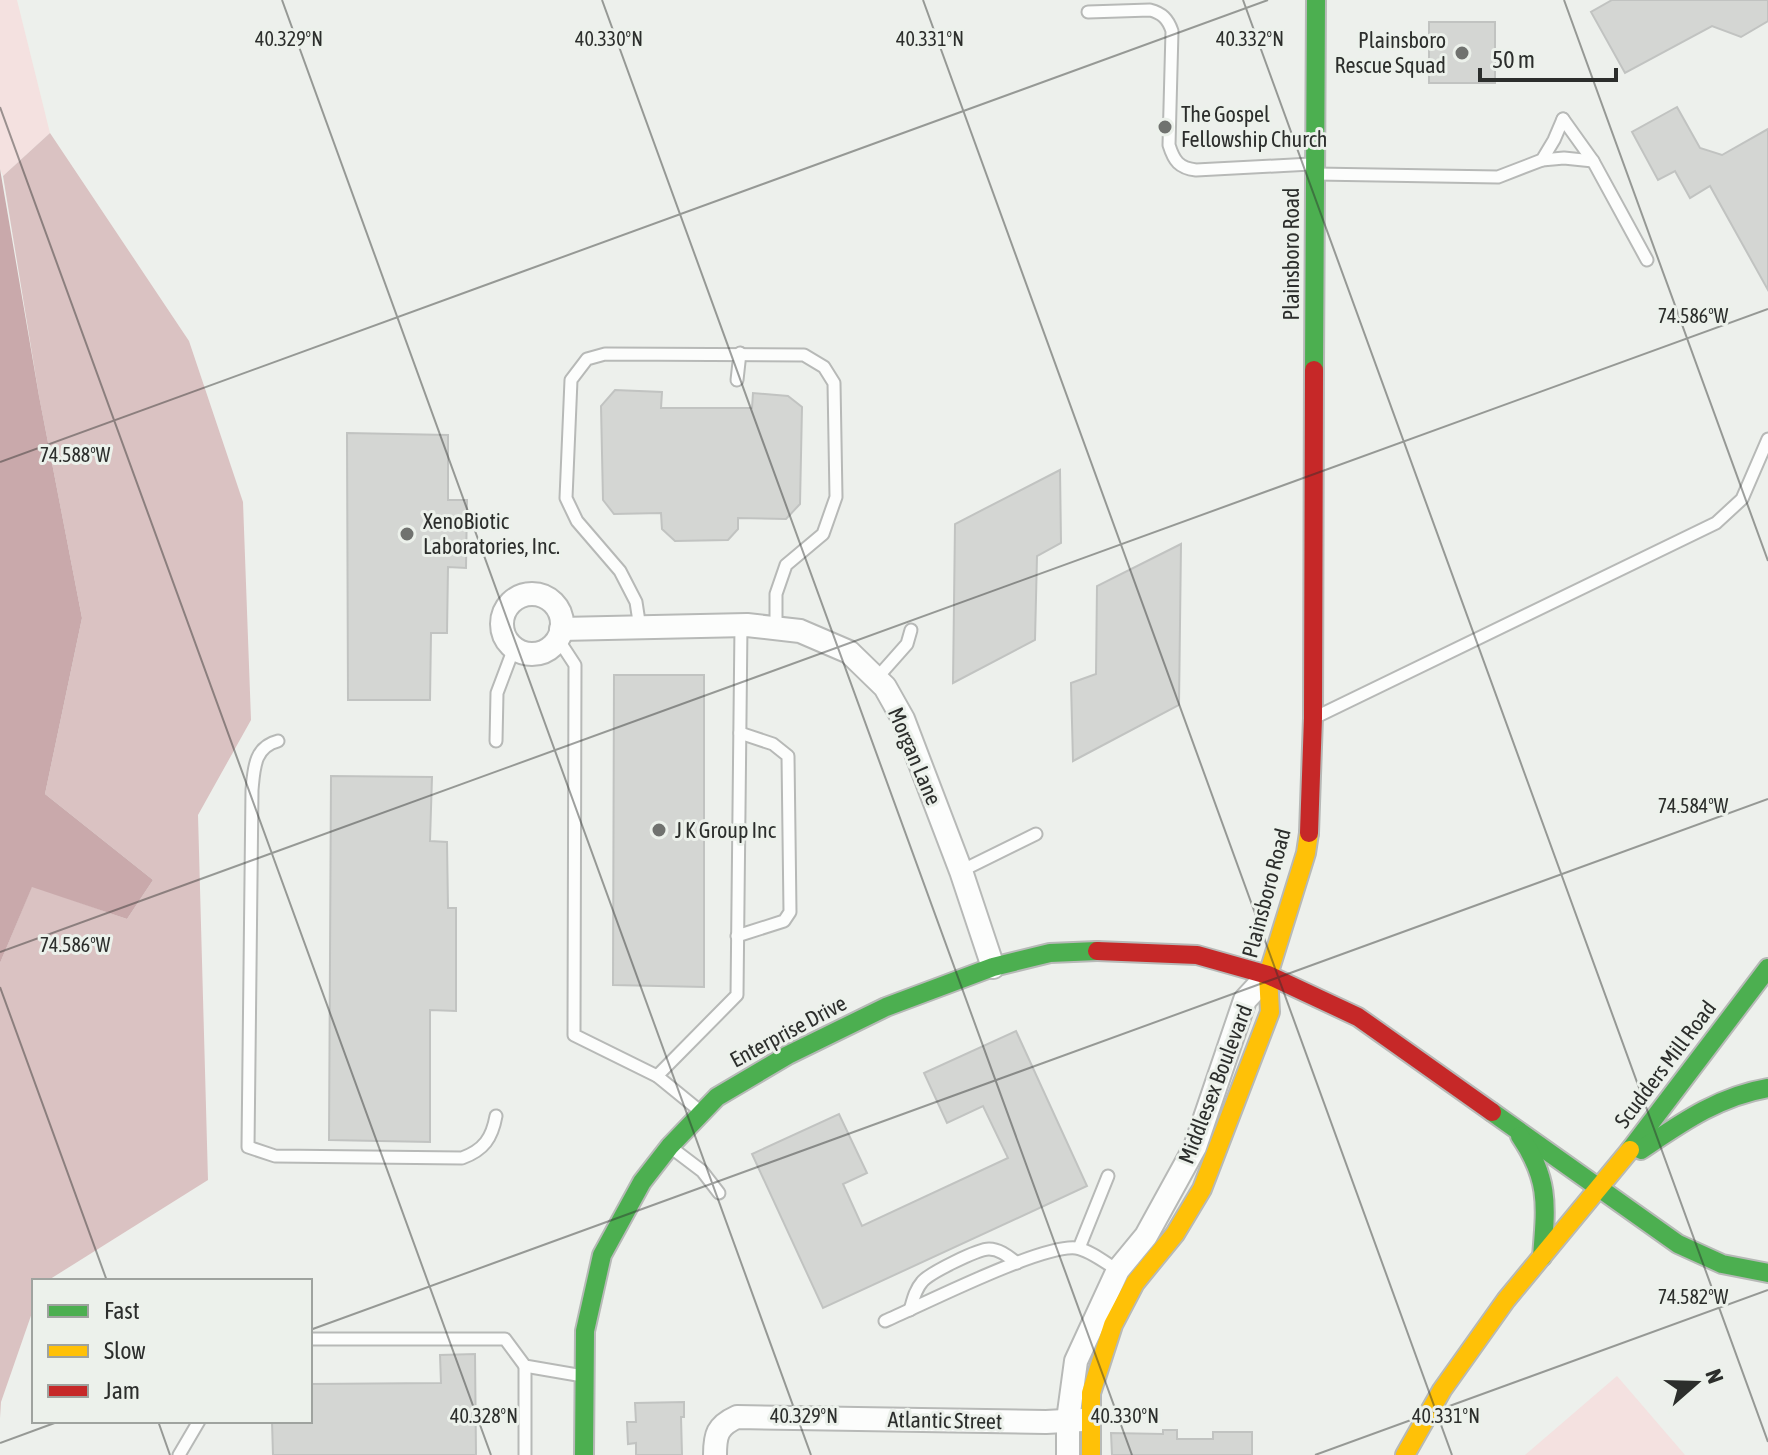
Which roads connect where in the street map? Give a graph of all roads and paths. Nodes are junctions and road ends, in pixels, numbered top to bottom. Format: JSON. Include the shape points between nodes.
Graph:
{"nodes":[{"id":1,"x":1316,"y":0,"type":"edge"},
{"id":2,"x":1088,"y":12,"type":"dead end"},
{"id":3,"x":1542,"y":160,"type":"junction"},
{"id":4,"x":1593,"y":161,"type":"junction"},
{"id":5,"x":1316,"y":169,"type":"junction"},
{"id":6,"x":1647,"y":260,"type":"dead end"},
{"id":7,"x":740,"y":353,"type":"junction"},
{"id":8,"x":737,"y":380,"type":"dead end"},
{"id":9,"x":1768,"y":439,"type":"edge"},
{"id":10,"x":741,"y":625,"type":"junction"},
{"id":11,"x":640,"y":628,"type":"junction"},
{"id":12,"x":776,"y":629,"type":"junction"},
{"id":13,"x":911,"y":630,"type":"dead end"},
{"id":14,"x":560,"y":634,"type":"junction"},
{"id":15,"x":514,"y":648,"type":"junction"},
{"id":16,"x":876,"y":679,"type":"junction"},
{"id":17,"x":1313,"y":718,"type":"junction"},
{"id":18,"x":740,"y":733,"type":"junction"},
{"id":19,"x":278,"y":741,"type":"dead end"},
{"id":20,"x":496,"y":741,"type":"dead end"},
{"id":21,"x":1036,"y":834,"type":"dead end"},
{"id":22,"x":961,"y":871,"type":"junction"},
{"id":23,"x":737,"y":936,"type":"junction"},
{"id":24,"x":993,"y":967,"type":"junction"},
{"id":25,"x":1768,"y":968,"type":"edge"},
{"id":26,"x":1268,"y":975,"type":"junction"},
{"id":27,"x":657,"y":1076,"type":"junction"},
{"id":28,"x":1768,"y":1088,"type":"edge"},
{"id":29,"x":702,"y":1113,"type":"junction"},
{"id":30,"x":496,"y":1116,"type":"dead end"},
{"id":31,"x":1514,"y":1126,"type":"junction"},
{"id":32,"x":670,"y":1146,"type":"junction"},
{"id":33,"x":1621,"y":1162,"type":"junction"},
{"id":34,"x":1108,"y":1176,"type":"dead end"},
{"id":35,"x":1600,"y":1188,"type":"junction"},
{"id":36,"x":719,"y":1193,"type":"dead end"},
{"id":37,"x":1079,"y":1248,"type":"junction"},
{"id":38,"x":1542,"y":1257,"type":"junction"},
{"id":39,"x":1017,"y":1263,"type":"junction"},
{"id":40,"x":1768,"y":1273,"type":"edge"},
{"id":41,"x":1127,"y":1276,"type":"junction"},
{"id":42,"x":910,"y":1310,"type":"junction"},
{"id":43,"x":885,"y":1321,"type":"dead end"},
{"id":44,"x":312,"y":1339,"type":"edge"},
{"id":45,"x":525,"y":1366,"type":"junction"},
{"id":46,"x":584,"y":1376,"type":"junction"},
{"id":47,"x":1091,"y":1419,"type":"junction"},
{"id":48,"x":1068,"y":1420,"type":"junction"},
{"id":49,"x":198,"y":1423,"type":"edge"},
{"id":50,"x":715,"y":1447,"type":"edge"},
{"id":51,"x":179,"y":1455,"type":"edge"},
{"id":52,"x":525,"y":1455,"type":"edge"},
{"id":53,"x":584,"y":1455,"type":"edge"},
{"id":54,"x":1068,"y":1455,"type":"edge"},
{"id":55,"x":1091,"y":1455,"type":"edge"},
{"id":56,"x":1405,"y":1455,"type":"edge"}],
"edges":[{"from":1,"to":5,"type":"street","name":"Plainsboro Road"},
{"from":2,"to":5,"type":"lane","via":[[1150,10],[1169,22],[1169,145],[1180,166]]},
{"from":3,"to":4,"type":"lane"},
{"from":3,"to":4,"type":"lane","via":[[1563,119]]},
{"from":3,"to":5,"type":"lane","via":[[1498,177]]},
{"from":4,"to":6,"type":"lane"},
{"from":5,"to":17,"type":"street","name":"Plainsboro Road"},
{"from":7,"to":8,"type":"lane"},
{"from":7,"to":11,"type":"lane","via":[[605,354],[587,359],[571,380],[566,498],[577,521],[620,571],[636,602]]},
{"from":7,"to":12,"type":"lane","via":[[804,355],[824,367],[834,383],[836,497],[823,534],[786,565],[776,594]]},
{"from":9,"to":17,"type":"lane","via":[[1742,499],[1716,523]]},
{"from":10,"to":11,"type":"street","name":"Morgan Lane"},
{"from":10,"to":12,"type":"street","name":"Morgan Lane"},
{"from":10,"to":18,"type":"lane"},
{"from":11,"to":14,"type":"street","name":"Morgan Lane"},
{"from":12,"to":16,"type":"street","name":"Morgan Lane","via":[[800,631],[849,652]]},
{"from":13,"to":16,"type":"lane","via":[[907,644]]},
{"from":14,"to":15,"type":"street","via":[[537,654]]},
{"from":14,"to":15,"type":"street","via":[[561,618],[552,602],[537,594],[516,599],[502,625]]},
{"from":14,"to":27,"type":"lane","via":[[575,665],[574,1035]]},
{"from":15,"to":20,"type":"lane","via":[[497,693]]},
{"from":16,"to":22,"type":"street","name":"Morgan Lane","via":[[903,719]]},
{"from":17,"to":26,"type":"street","name":"Plainsboro Road","via":[[1306,853]]},
{"from":18,"to":23,"type":"lane"},
{"from":18,"to":23,"type":"lane","via":[[773,744],[788,756],[790,912],[784,921]]},
{"from":19,"to":30,"type":"lane","via":[[262,749],[254,763],[252,790],[248,1147],[275,1156],[462,1158],[485,1145]]},
{"from":21,"to":22,"type":"lane"},
{"from":22,"to":24,"type":"street","name":"Morgan Lane"},
{"from":23,"to":27,"type":"lane","via":[[737,995]]},
{"from":24,"to":26,"type":"street","name":"Enterprise Drive","via":[[1050,953],[1113,950],[1197,955]]},
{"from":24,"to":29,"type":"street","name":"Enterprise Drive","via":[[886,1007],[802,1048],[717,1097]]},
{"from":25,"to":33,"type":"street","name":"Scudders Mill Road"},
{"from":26,"to":31,"type":"street","name":"Plainsboro Road","via":[[1358,1017]]},
{"from":26,"to":41,"type":"street","name":"Middlesex Boulevard","via":[[1245,1000],[1195,1147]]},
{"from":27,"to":29,"type":"lane"},
{"from":28,"to":33,"type":"street","via":[[1714,1103]]},
{"from":29,"to":32,"type":"street","name":"Enterprise Drive"},
{"from":31,"to":35,"type":"street","name":"Plainsboro Road"},
{"from":31,"to":38,"type":"street","via":[[1543,1182]]},
{"from":32,"to":36,"type":"lane","via":[[702,1171]]},
{"from":32,"to":46,"type":"street","name":"Enterprise Drive","via":[[642,1182],[602,1255],[585,1331]]},
{"from":33,"to":35,"type":"street","name":"Scudders Mill Road"},
{"from":34,"to":37,"type":"lane"},
{"from":35,"to":38,"type":"street"},
{"from":35,"to":40,"type":"street","name":"Plainsboro Road","via":[[1630,1214],[1690,1250]]},
{"from":37,"to":39,"type":"lane","via":[[1060,1248]]},
{"from":37,"to":41,"type":"lane"},
{"from":38,"to":56,"type":"street","via":[[1442,1390]]},
{"from":39,"to":42,"type":"lane"},
{"from":39,"to":42,"type":"lane","via":[[989,1249],[974,1254],[925,1278]]},
{"from":41,"to":47,"type":"street","name":"Middlesex Boulevard","via":[[1098,1365]]},
{"from":41,"to":48,"type":"street","name":"Middlesex Boulevard","via":[[1076,1361]]},
{"from":42,"to":43,"type":"lane"},
{"from":44,"to":45,"type":"lane","via":[[505,1339]]},
{"from":45,"to":46,"type":"lane"},
{"from":45,"to":52,"type":"lane"},
{"from":46,"to":53,"type":"street","name":"Enterprise Drive"},
{"from":47,"to":48,"type":"street","name":"Atlantic Street"},
{"from":47,"to":55,"type":"street","name":"Middlesex Boulevard"},
{"from":48,"to":50,"type":"street","name":"Atlantic Street","via":[[737,1417],[723,1423]]},
{"from":48,"to":54,"type":"street","name":"Middlesex Boulevard"},
{"from":49,"to":51,"type":"lane"}]}
